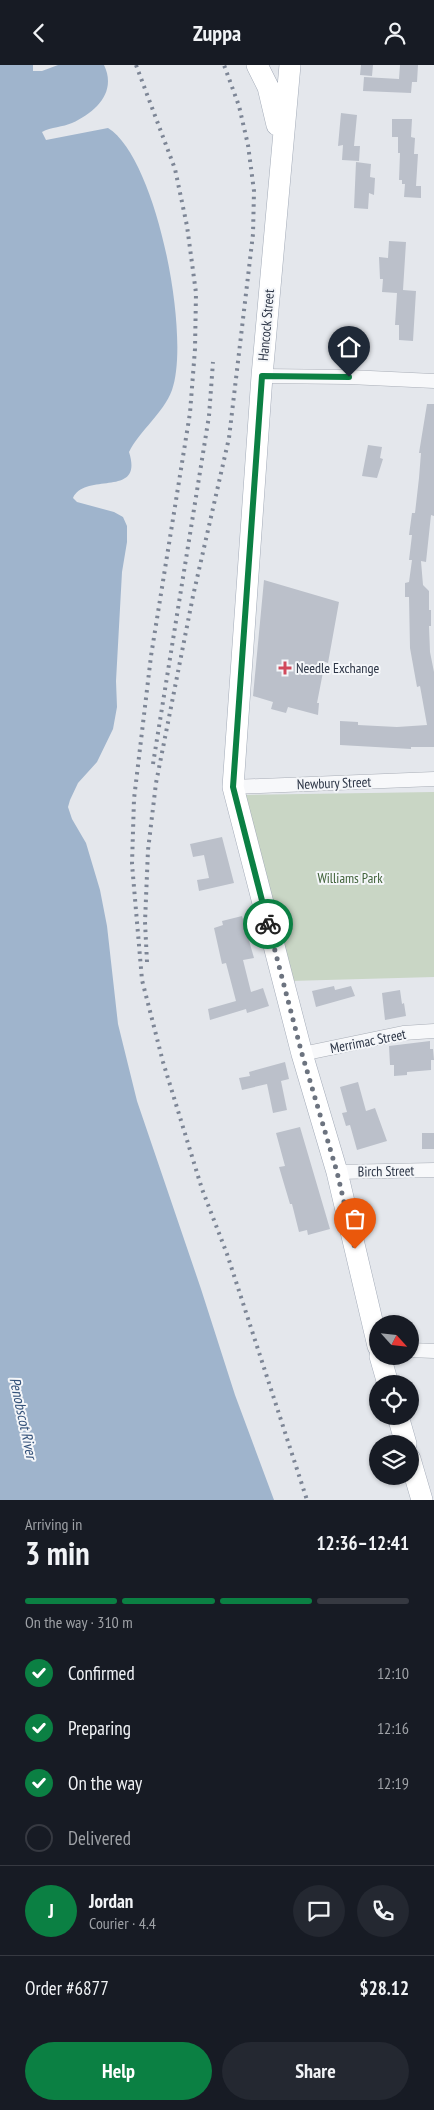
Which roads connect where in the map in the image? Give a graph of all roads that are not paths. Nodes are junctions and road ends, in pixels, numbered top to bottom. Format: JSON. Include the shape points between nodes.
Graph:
{"nodes":[{"id":1,"x":257,"y":65,"type":"edge"},
{"id":2,"x":290,"y":65,"type":"edge"},
{"id":3,"x":280,"y":161,"type":"junction"},
{"id":4,"x":262,"y":376,"type":"junction"},
{"id":5,"x":434,"y":381,"type":"edge"},
{"id":6,"x":434,"y":779,"type":"edge"},
{"id":7,"x":233,"y":787,"type":"junction"},
{"id":8,"x":434,"y":1031,"type":"edge"},
{"id":9,"x":302,"y":1054,"type":"junction"},
{"id":10,"x":434,"y":1170,"type":"edge"},
{"id":11,"x":337,"y":1172,"type":"junction"},
{"id":12,"x":371,"y":1315,"type":"edge"},
{"id":13,"x":419,"y":1350,"type":"edge"},
{"id":14,"x":434,"y":1351,"type":"edge"},
{"id":15,"x":418,"y":1485,"type":"edge"},
{"id":16,"x":422,"y":1500,"type":"edge"}],
"edges":[{"from":1,"to":3,"type":"main road","via":[[273,104]]},
{"from":2,"to":3,"type":"main road","name":"Hancock Street"},
{"from":3,"to":4,"type":"main road","name":"Hancock Street"},
{"from":4,"to":5,"type":"street"},
{"from":4,"to":7,"type":"main road","name":"Hancock Street"},
{"from":6,"to":7,"type":"street","name":"Newbury Street"},
{"from":7,"to":9,"type":"main road","name":"Hancock Street"},
{"from":8,"to":9,"type":"street","name":"Merrimac Street","via":[[403,1033]]},
{"from":9,"to":11,"type":"main road","name":"Hancock Street"},
{"from":10,"to":11,"type":"street","name":"Birch Street"},
{"from":11,"to":12,"type":"main road","name":"Hancock Street"},
{"from":13,"to":14,"type":"street"},
{"from":15,"to":16,"type":"main road"}]}
